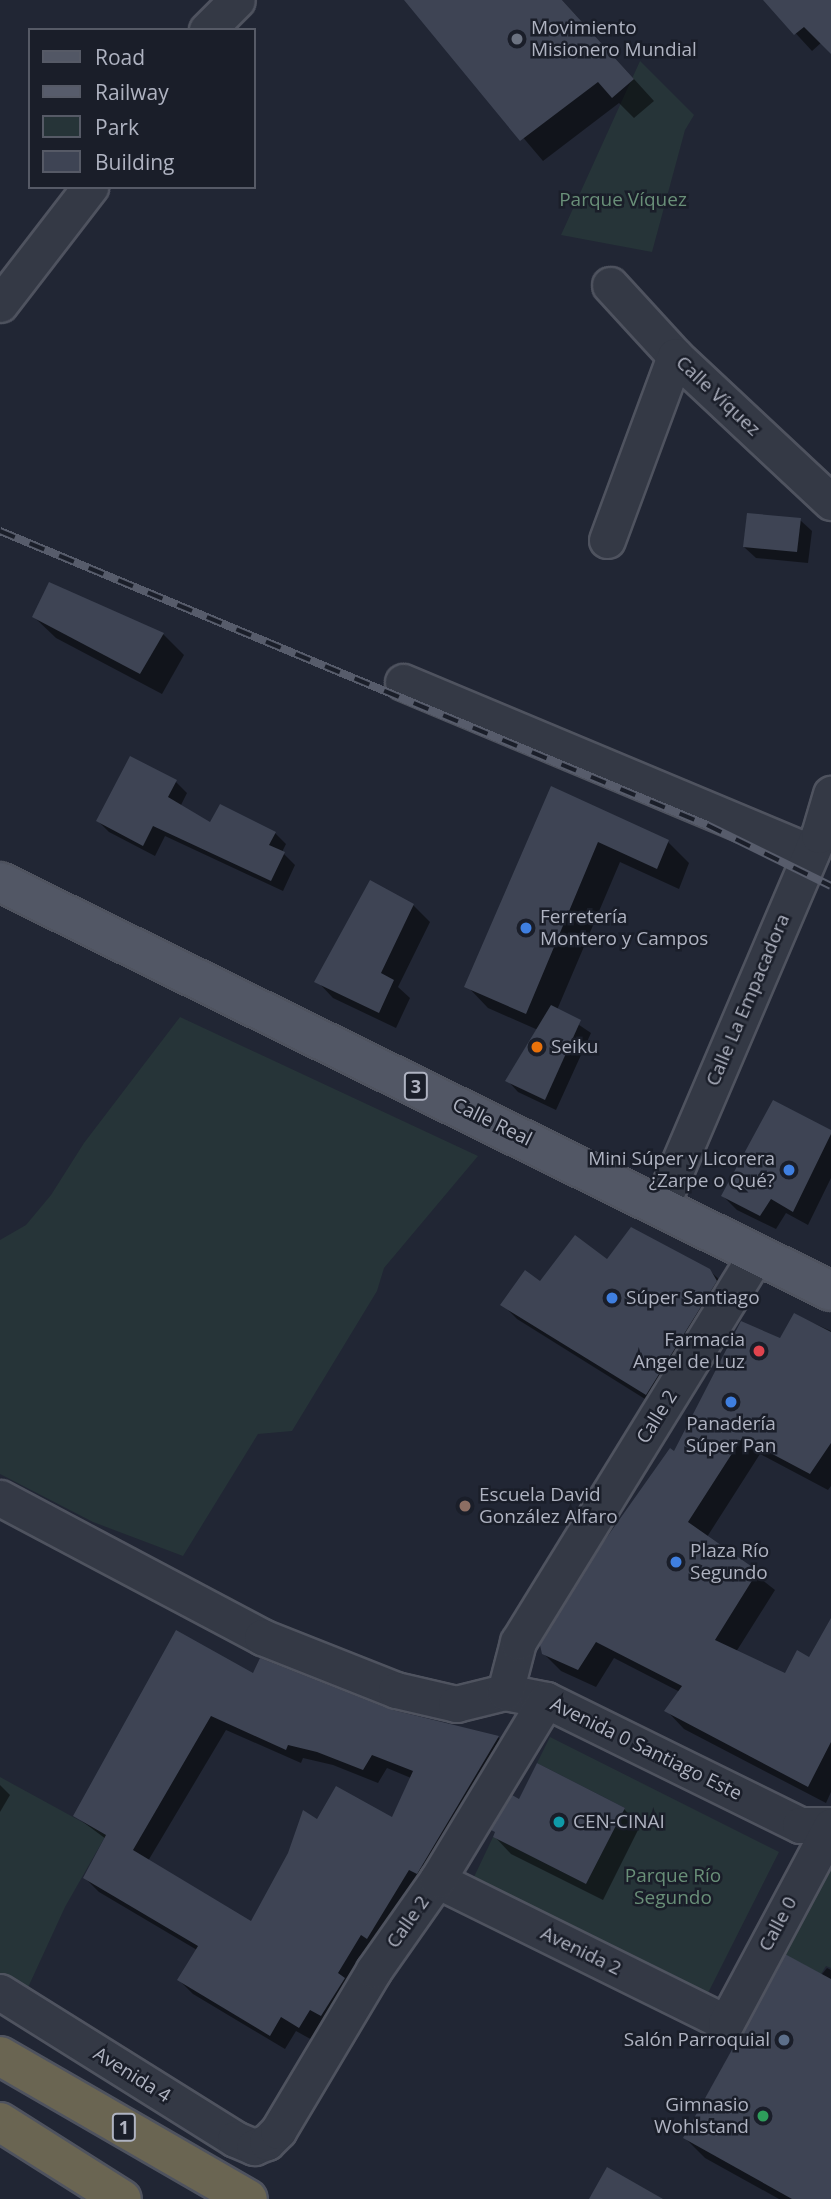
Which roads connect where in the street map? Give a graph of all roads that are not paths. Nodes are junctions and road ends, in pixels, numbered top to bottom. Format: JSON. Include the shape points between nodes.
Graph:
{"nodes":[{"id":1,"x":237,"y":0,"type":"edge"},
{"id":2,"x":209,"y":28,"type":"edge"},
{"id":3,"x":88,"y":189,"type":"edge"},
{"id":4,"x":610,"y":285,"type":"dead end"},
{"id":5,"x":0,"y":304,"type":"edge"},
{"id":6,"x":675,"y":356,"type":"junction"},
{"id":7,"x":831,"y":502,"type":"edge"},
{"id":8,"x":607,"y":540,"type":"dead end"},
{"id":9,"x":403,"y":682,"type":"dead end"},
{"id":10,"x":831,"y":794,"type":"edge"},
{"id":11,"x":811,"y":853,"type":"junction"},
{"id":12,"x":0,"y":882,"type":"edge"},
{"id":13,"x":661,"y":1205,"type":"junction"},
{"id":14,"x":757,"y":1254,"type":"junction"},
{"id":15,"x":831,"y":1291,"type":"edge"},
{"id":16,"x":0,"y":1498,"type":"edge"},
{"id":17,"x":505,"y":1692,"type":"junction"},
{"id":18,"x":546,"y":1700,"type":"junction"},
{"id":19,"x":831,"y":1825,"type":"edge"},
{"id":20,"x":437,"y":1880,"type":"junction"},
{"id":21,"x":0,"y":1992,"type":"edge"},
{"id":22,"x":726,"y":2023,"type":"joint"},
{"id":23,"x":0,"y":2056,"type":"edge"},
{"id":24,"x":0,"y":2122,"type":"edge"},
{"id":25,"x":267,"y":2142,"type":"joint"},
{"id":26,"x":122,"y":2199,"type":"edge"},
{"id":27,"x":248,"y":2199,"type":"edge"}],
"edges":[{"from":1,"to":2,"type":"street"},
{"from":3,"to":5,"type":"street"},
{"from":4,"to":6,"type":"street","name":"Calle Víquez"},
{"from":6,"to":7,"type":"street","name":"Calle Víquez"},
{"from":6,"to":8,"type":"street"},
{"from":9,"to":11,"type":"street"},
{"from":10,"to":11,"type":"street","name":"Calle La Empacadora"},
{"from":11,"to":13,"type":"street","name":"Calle La Empacadora"},
{"from":12,"to":13,"type":"main road","name":"Calle Real","number":"3"},
{"from":13,"to":14,"type":"main road","name":"Calle Real","number":"3"},
{"from":14,"to":15,"type":"main road","name":"Calle Real","number":"3"},
{"from":14,"to":17,"type":"street","name":"Calle 2","via":[[518,1642]]},
{"from":16,"to":17,"type":"street","name":"Avenida 0 Santiago Este","via":[[262,1637],[396,1690],[456,1704]]},
{"from":17,"to":18,"type":"street","name":"Avenida 0 Santiago Este"},
{"from":18,"to":19,"type":"street","name":"Avenida 0 Santiago Este","via":[[800,1825]]},
{"from":18,"to":20,"type":"street","name":"Calle 2"},
{"from":19,"to":22,"type":"street","name":"Calle 0"},
{"from":20,"to":22,"type":"street","name":"Avenida 2"},
{"from":20,"to":25,"type":"street","name":"Calle 2","via":[[374,1970],[278,2131]]},
{"from":21,"to":25,"type":"street","name":"Avenida 4","via":[[234,2139],[254,2147]]},
{"from":23,"to":27,"type":"highway","number":"1"},
{"from":24,"to":26,"type":"highway"}]}
